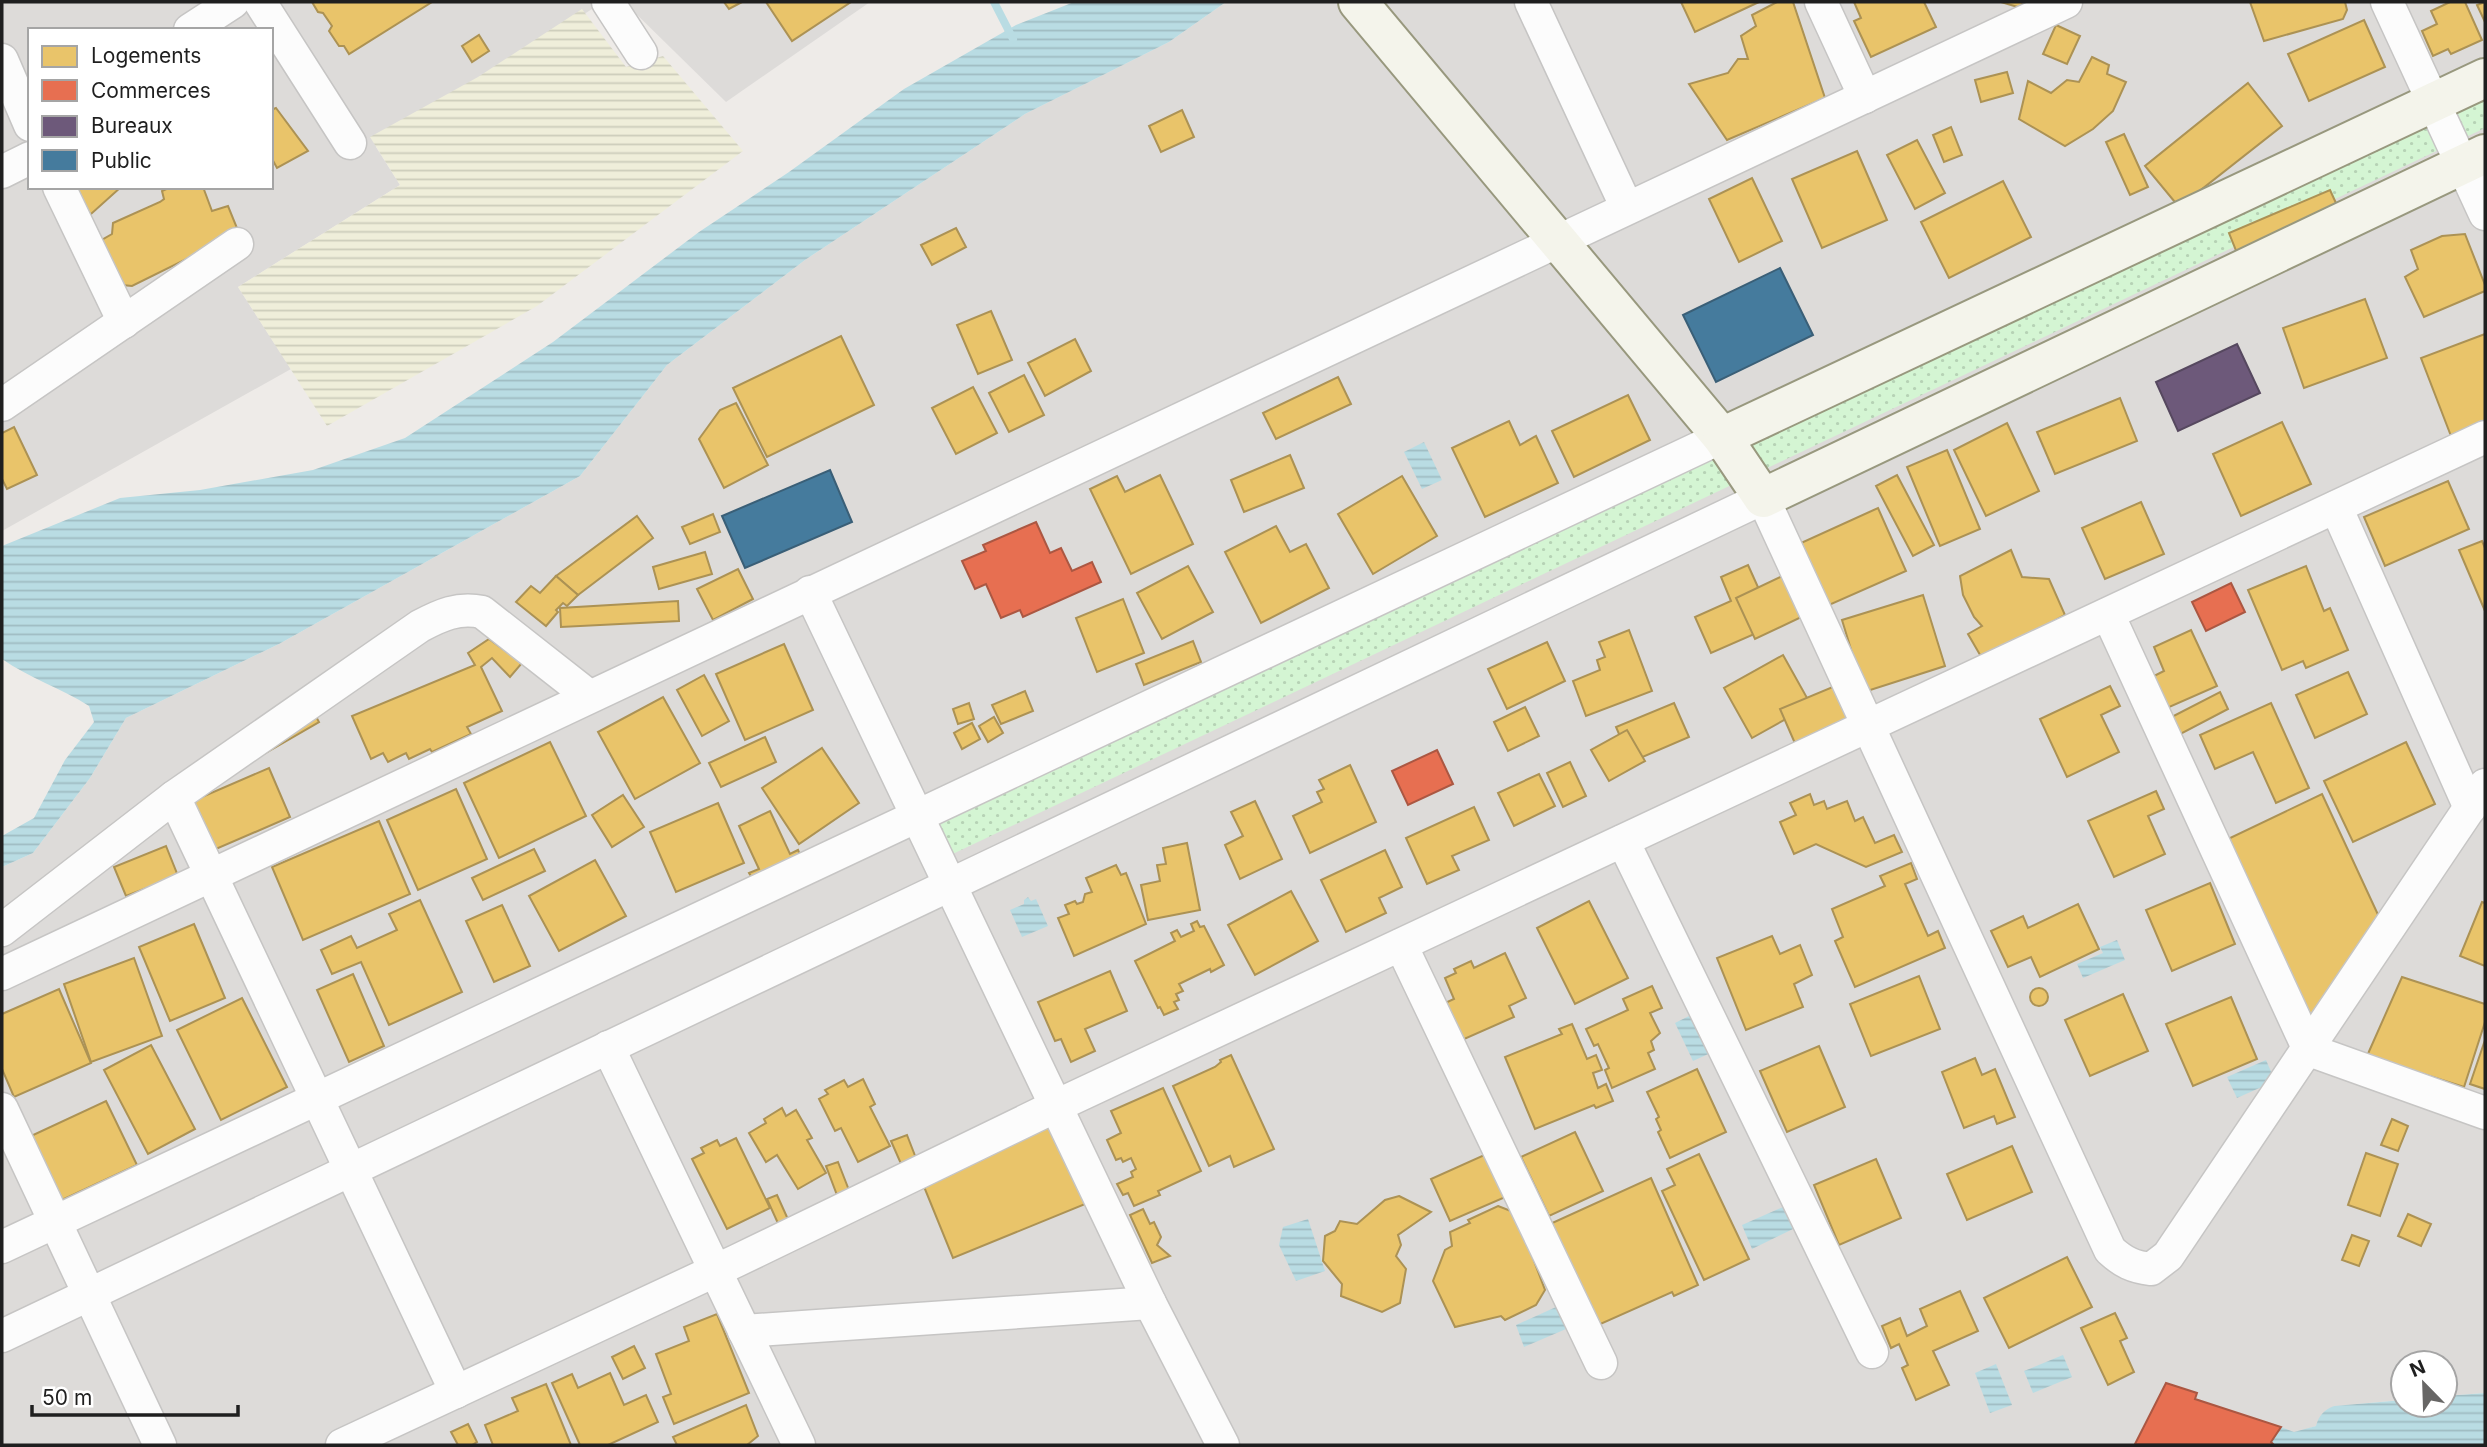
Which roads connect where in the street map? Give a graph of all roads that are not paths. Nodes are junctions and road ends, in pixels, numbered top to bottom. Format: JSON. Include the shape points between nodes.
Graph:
{"nodes":[{"id":1,"x":233,"y":2,"type":"edge"},
{"id":2,"x":260,"y":2,"type":"edge"},
{"id":3,"x":608,"y":2,"type":"edge"},
{"id":4,"x":1357,"y":2,"type":"edge"},
{"id":5,"x":1531,"y":2,"type":"edge"},
{"id":6,"x":1821,"y":2,"type":"edge"},
{"id":7,"x":2066,"y":2,"type":"edge"},
{"id":8,"x":2387,"y":2,"type":"edge"},
{"id":9,"x":193,"y":28,"type":"edge"},
{"id":10,"x":641,"y":53,"type":"dead end"},
{"id":11,"x":2,"y":60,"type":"edge"},
{"id":12,"x":2485,"y":78,"type":"edge"},
{"id":13,"x":1864,"y":97,"type":"junction"},
{"id":14,"x":2434,"y":103,"type":"junction"},
{"id":15,"x":28,"y":120,"type":"edge"},
{"id":16,"x":350,"y":144,"type":"dead end"},
{"id":17,"x":28,"y":159,"type":"edge"},
{"id":18,"x":2474,"y":160,"type":"edge"},
{"id":19,"x":2,"y":172,"type":"edge"},
{"id":20,"x":61,"y":189,"type":"edge"},
{"id":21,"x":1627,"y":208,"type":"junction"},
{"id":22,"x":2485,"y":214,"type":"edge"},
{"id":23,"x":1558,"y":241,"type":"junction"},
{"id":24,"x":237,"y":244,"type":"dead end"},
{"id":25,"x":124,"y":322,"type":"junction"},
{"id":26,"x":2,"y":405,"type":"edge"},
{"id":27,"x":1722,"y":437,"type":"junction"},
{"id":28,"x":2485,"y":437,"type":"edge"},
{"id":29,"x":1763,"y":498,"type":"junction"},
{"id":30,"x":2336,"y":507,"type":"junction"},
{"id":31,"x":810,"y":592,"type":"junction"},
{"id":32,"x":2108,"y":614,"type":"junction"},
{"id":33,"x":589,"y":696,"type":"junction"},
{"id":34,"x":1868,"y":726,"type":"junction"},
{"id":35,"x":174,"y":797,"type":"junction"},
{"id":36,"x":2476,"y":809,"type":"edge"},
{"id":37,"x":918,"y":816,"type":"junction"},
{"id":38,"x":1623,"y":841,"type":"junction"},
{"id":39,"x":211,"y":874,"type":"junction"},
{"id":40,"x":950,"y":885,"type":"junction"},
{"id":41,"x":2,"y":930,"type":"edge"},
{"id":42,"x":1401,"y":945,"type":"junction"},
{"id":43,"x":2,"y":974,"type":"edge"},
{"id":44,"x":608,"y":1047,"type":"junction"},
{"id":45,"x":2309,"y":1050,"type":"junction"},
{"id":46,"x":317,"y":1099,"type":"junction"},
{"id":47,"x":1056,"y":1106,"type":"junction"},
{"id":48,"x":2,"y":1109,"type":"edge"},
{"id":49,"x":2485,"y":1114,"type":"edge"},
{"id":50,"x":351,"y":1170,"type":"junction"},
{"id":51,"x":55,"y":1222,"type":"junction"},
{"id":52,"x":2,"y":1247,"type":"edge"},
{"id":53,"x":715,"y":1270,"type":"junction"},
{"id":54,"x":89,"y":1294,"type":"junction"},
{"id":55,"x":1150,"y":1303,"type":"junction"},
{"id":56,"x":744,"y":1331,"type":"junction"},
{"id":57,"x":2,"y":1336,"type":"edge"},
{"id":58,"x":1872,"y":1352,"type":"dead end"},
{"id":59,"x":1601,"y":1363,"type":"dead end"},
{"id":60,"x":456,"y":1392,"type":"junction"},
{"id":61,"x":160,"y":1445,"type":"edge"},
{"id":62,"x":342,"y":1445,"type":"edge"},
{"id":63,"x":799,"y":1445,"type":"edge"},
{"id":64,"x":1223,"y":1445,"type":"edge"}],
"edges":[{"from":1,"to":9,"type":"street"},
{"from":2,"to":16,"type":"street"},
{"from":3,"to":10,"type":"street"},
{"from":4,"to":23,"type":"street"},
{"from":5,"to":21,"type":"street"},
{"from":6,"to":13,"type":"street"},
{"from":7,"to":13,"type":"street"},
{"from":8,"to":14,"type":"street"},
{"from":11,"to":15,"type":"street"},
{"from":12,"to":14,"type":"street"},
{"from":13,"to":21,"type":"street"},
{"from":14,"to":18,"type":"street"},
{"from":14,"to":27,"type":"street"},
{"from":17,"to":19,"type":"street"},
{"from":18,"to":22,"type":"street"},
{"from":18,"to":29,"type":"street"},
{"from":20,"to":25,"type":"street"},
{"from":21,"to":23,"type":"street"},
{"from":23,"to":27,"type":"street"},
{"from":23,"to":31,"type":"street"},
{"from":24,"to":25,"type":"street"},
{"from":25,"to":26,"type":"street"},
{"from":27,"to":29,"type":"street"},
{"from":27,"to":37,"type":"street"},
{"from":28,"to":30,"type":"street"},
{"from":29,"to":34,"type":"street"},
{"from":29,"to":40,"type":"street"},
{"from":30,"to":32,"type":"street"},
{"from":30,"to":36,"type":"street"},
{"from":31,"to":33,"type":"street"},
{"from":31,"to":37,"type":"street"},
{"from":32,"to":34,"type":"street"},
{"from":32,"to":45,"type":"street"},
{"from":33,"to":35,"type":"street","via":[[482,612],[460,610],[420,626]]},
{"from":33,"to":39,"type":"street"},
{"from":34,"to":38,"type":"street"},
{"from":34,"to":45,"type":"street","via":[[2110,1250],[2123,1262],[2151,1269],[2168,1256]]},
{"from":35,"to":39,"type":"street"},
{"from":35,"to":41,"type":"street"},
{"from":36,"to":45,"type":"street"},
{"from":37,"to":40,"type":"street"},
{"from":37,"to":46,"type":"street"},
{"from":38,"to":42,"type":"street"},
{"from":38,"to":58,"type":"street"},
{"from":39,"to":43,"type":"street"},
{"from":39,"to":46,"type":"street"},
{"from":40,"to":44,"type":"street"},
{"from":40,"to":47,"type":"street"},
{"from":42,"to":47,"type":"street"},
{"from":42,"to":59,"type":"street"},
{"from":44,"to":50,"type":"street"},
{"from":44,"to":53,"type":"street"},
{"from":45,"to":49,"type":"street"},
{"from":46,"to":50,"type":"street"},
{"from":46,"to":51,"type":"street"},
{"from":47,"to":53,"type":"street"},
{"from":47,"to":55,"type":"street"},
{"from":48,"to":51,"type":"street"},
{"from":50,"to":54,"type":"street"},
{"from":50,"to":60,"type":"street"},
{"from":51,"to":52,"type":"street"},
{"from":51,"to":54,"type":"street"},
{"from":53,"to":56,"type":"street"},
{"from":53,"to":60,"type":"street"},
{"from":54,"to":57,"type":"street"},
{"from":54,"to":61,"type":"street"},
{"from":55,"to":56,"type":"street"},
{"from":55,"to":64,"type":"street"},
{"from":56,"to":63,"type":"street"},
{"from":60,"to":62,"type":"street"}]}
